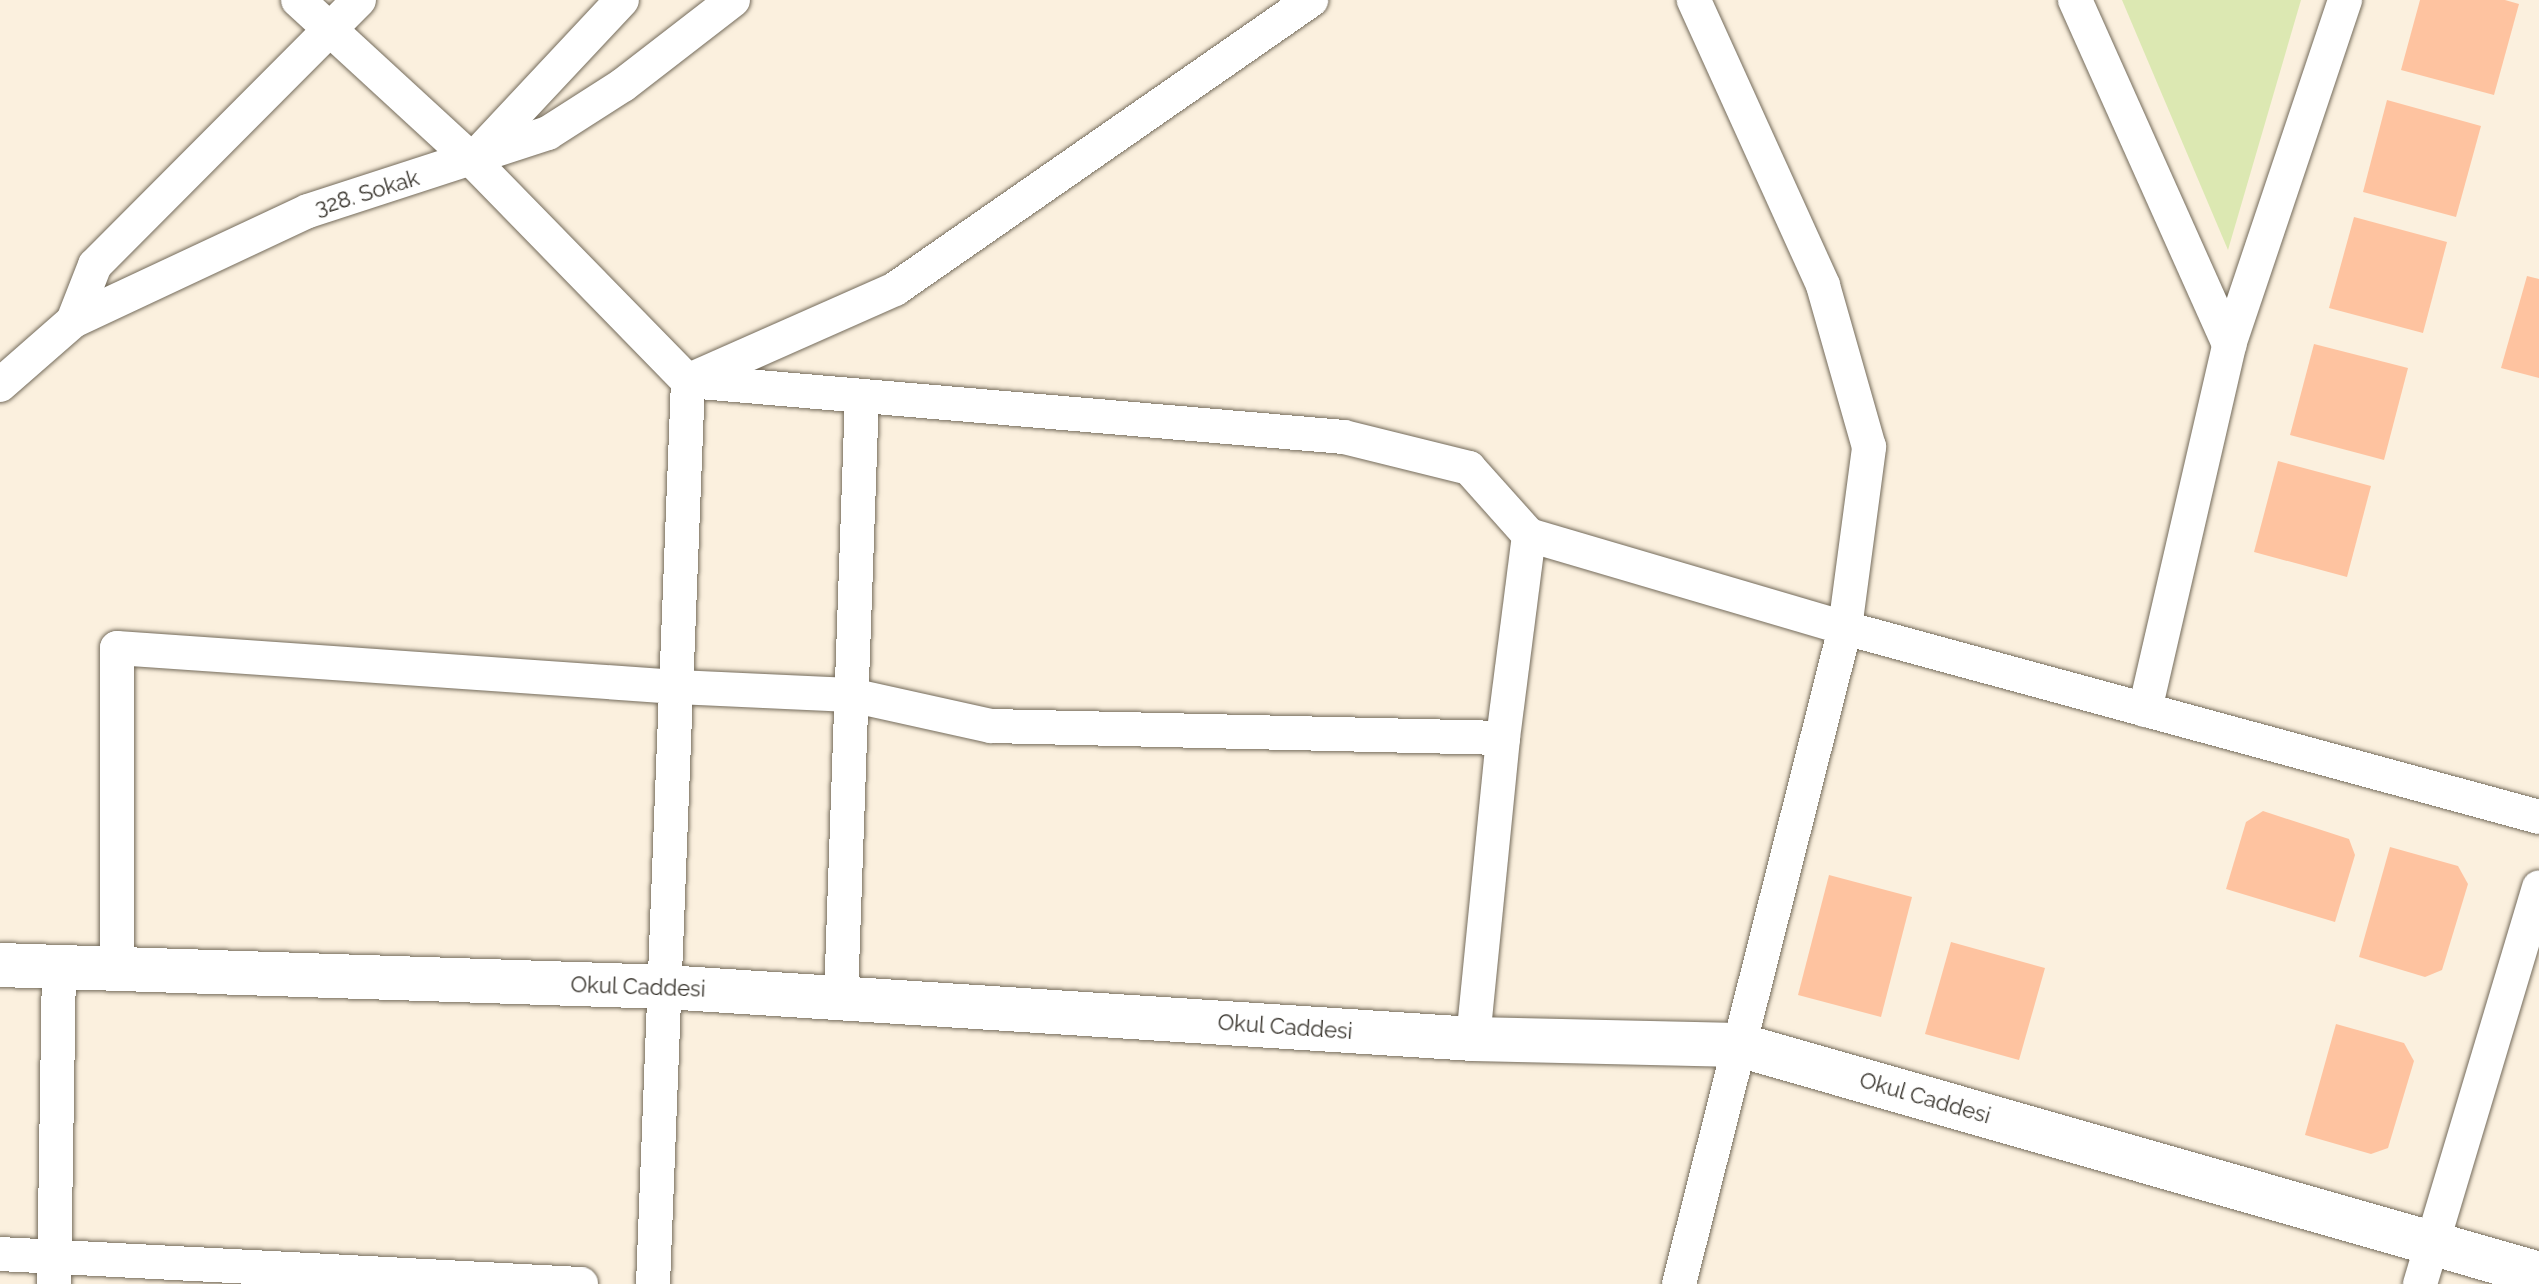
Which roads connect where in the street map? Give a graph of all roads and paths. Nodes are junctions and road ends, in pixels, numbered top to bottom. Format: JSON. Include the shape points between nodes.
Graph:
{"nodes":[{"id":1,"x":298,"y":0,"type":"edge"},
{"id":2,"x":359,"y":0,"type":"edge"},
{"id":3,"x":622,"y":0,"type":"edge"},
{"id":4,"x":733,"y":0,"type":"edge"},
{"id":5,"x":1311,"y":0,"type":"edge"},
{"id":6,"x":1694,"y":0,"type":"edge"},
{"id":7,"x":2075,"y":0,"type":"edge"},
{"id":8,"x":2345,"y":0,"type":"edge"},
{"id":9,"x":327,"y":30,"type":"junction"},
{"id":10,"x":472,"y":160,"type":"junction"},
{"id":11,"x":73,"y":321,"type":"junction"},
{"id":12,"x":2229,"y":345,"type":"junction"},
{"id":13,"x":688,"y":381,"type":"junction"},
{"id":14,"x":0,"y":385,"type":"edge"},
{"id":15,"x":862,"y":396,"type":"junction"},
{"id":16,"x":1529,"y":535,"type":"junction"},
{"id":17,"x":1845,"y":628,"type":"junction"},
{"id":18,"x":677,"y":687,"type":"junction"},
{"id":19,"x":851,"y":695,"type":"junction"},
{"id":20,"x":2145,"y":710,"type":"junction"},
{"id":21,"x":1503,"y":738,"type":"junction"},
{"id":22,"x":2539,"y":817,"type":"edge"},
{"id":23,"x":2539,"y":887,"type":"edge"},
{"id":24,"x":0,"y":965,"type":"edge"},
{"id":25,"x":59,"y":967,"type":"junction"},
{"id":26,"x":117,"y":969,"type":"junction"},
{"id":27,"x":665,"y":987,"type":"junction"},
{"id":28,"x":841,"y":997,"type":"junction"},
{"id":29,"x":1473,"y":1039,"type":"junction"},
{"id":30,"x":1739,"y":1045,"type":"junction"},
{"id":31,"x":0,"y":1254,"type":"edge"},
{"id":32,"x":2426,"y":1264,"type":"edge"},
{"id":33,"x":54,"y":1270,"type":"edge"},
{"id":34,"x":2539,"y":1274,"type":"edge"},
{"id":35,"x":581,"y":1284,"type":"edge"},
{"id":36,"x":653,"y":1284,"type":"edge"},
{"id":37,"x":1679,"y":1284,"type":"edge"}],
"edges":[{"from":1,"to":9,"type":"street"},
{"from":2,"to":9,"type":"street"},
{"from":3,"to":10,"type":"street"},
{"from":4,"to":10,"type":"street","name":"328. Sokak","via":[[623,85],[548,133]]},
{"from":5,"to":13,"type":"street","via":[[895,289]]},
{"from":6,"to":17,"type":"street","via":[[1823,285],[1869,447]]},
{"from":7,"to":12,"type":"street"},
{"from":8,"to":12,"type":"street"},
{"from":9,"to":10,"type":"street"},
{"from":9,"to":11,"type":"street","via":[[95,265]]},
{"from":10,"to":11,"type":"street","name":"328. Sokak","via":[[308,211]]},
{"from":10,"to":13,"type":"street"},
{"from":11,"to":14,"type":"street","name":"328. Sokak"},
{"from":12,"to":20,"type":"street"},
{"from":13,"to":15,"type":"street"},
{"from":13,"to":18,"type":"street"},
{"from":15,"to":16,"type":"street","via":[[1344,437],[1469,468]]},
{"from":15,"to":19,"type":"street"},
{"from":16,"to":17,"type":"street"},
{"from":16,"to":21,"type":"street"},
{"from":17,"to":20,"type":"street"},
{"from":17,"to":30,"type":"street"},
{"from":18,"to":19,"type":"street"},
{"from":18,"to":26,"type":"street","via":[[117,648]]},
{"from":18,"to":27,"type":"street"},
{"from":19,"to":21,"type":"street","via":[[991,726]]},
{"from":19,"to":28,"type":"street"},
{"from":20,"to":22,"type":"street"},
{"from":21,"to":29,"type":"street"},
{"from":23,"to":32,"type":"street"},
{"from":24,"to":25,"type":"street","name":"Okul Caddesi"},
{"from":25,"to":26,"type":"street","name":"Okul Caddesi"},
{"from":25,"to":33,"type":"street"},
{"from":26,"to":27,"type":"street","name":"Okul Caddesi"},
{"from":27,"to":28,"type":"street","name":"Okul Caddesi"},
{"from":27,"to":36,"type":"street"},
{"from":28,"to":29,"type":"street","name":"Okul Caddesi"},
{"from":29,"to":30,"type":"street","name":"Okul Caddesi"},
{"from":30,"to":32,"type":"street","name":"Okul Caddesi"},
{"from":30,"to":37,"type":"street"},
{"from":31,"to":33,"type":"street"},
{"from":32,"to":34,"type":"street","name":"Okul Caddesi"},
{"from":33,"to":35,"type":"street"}]}
